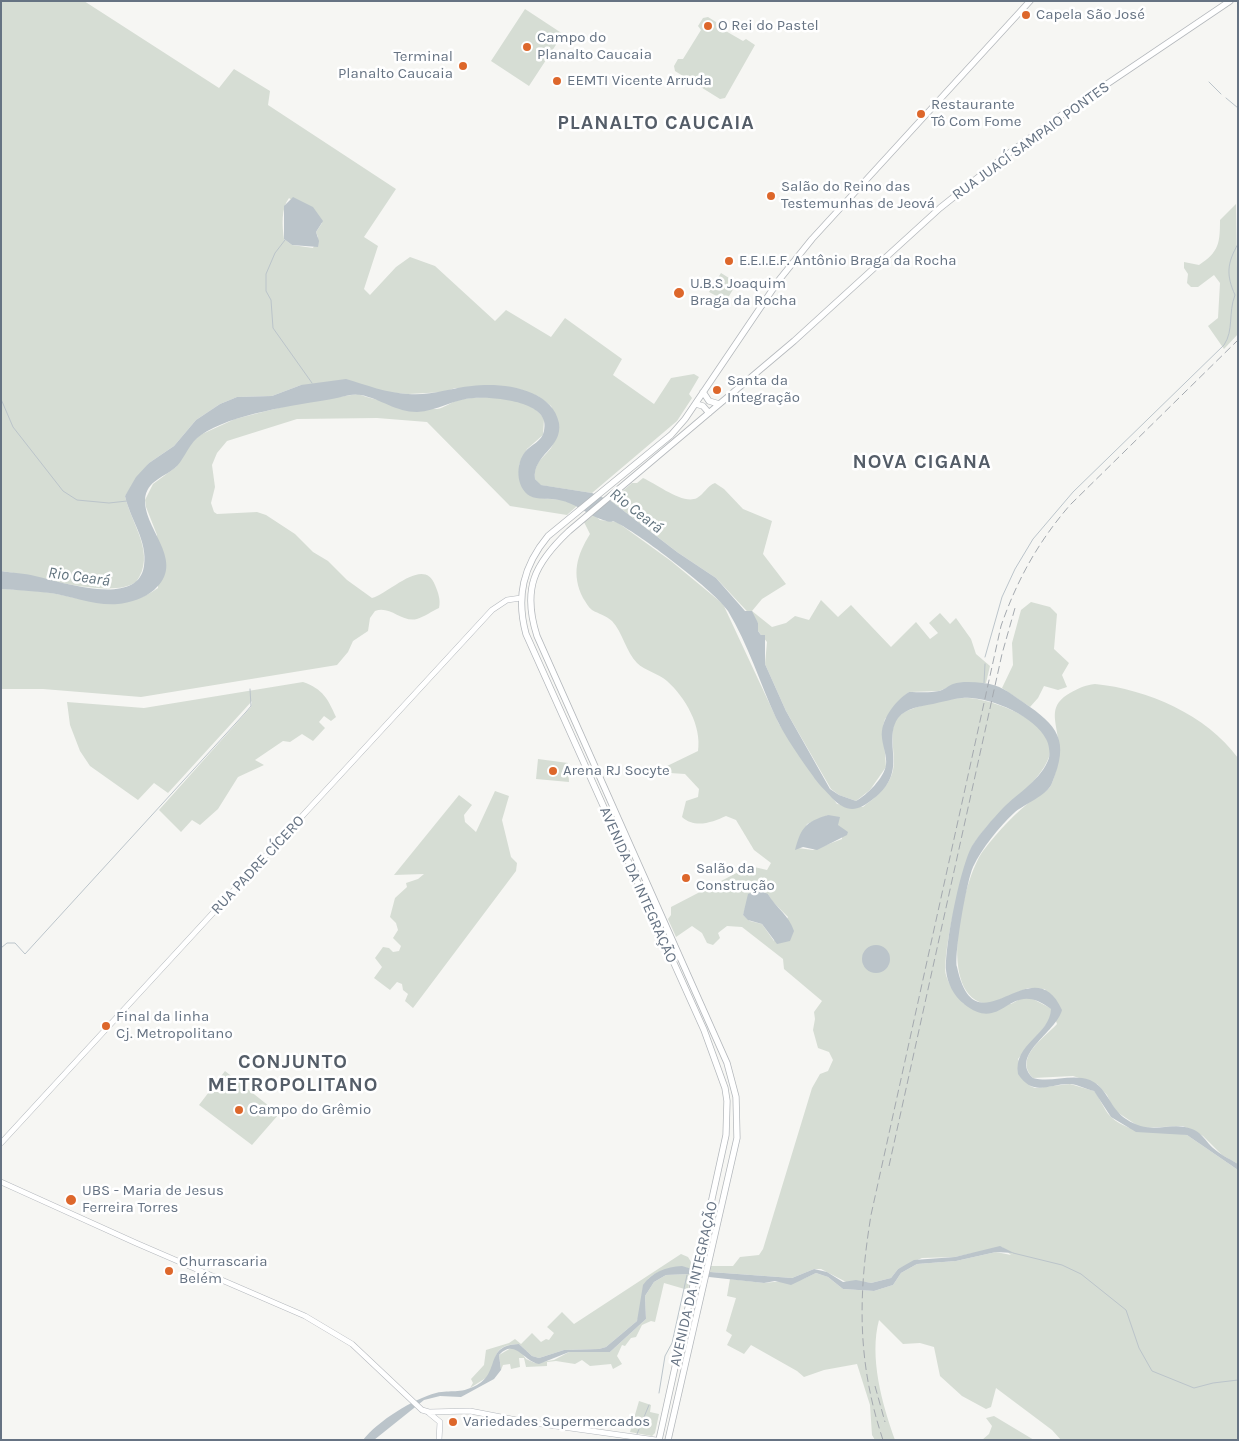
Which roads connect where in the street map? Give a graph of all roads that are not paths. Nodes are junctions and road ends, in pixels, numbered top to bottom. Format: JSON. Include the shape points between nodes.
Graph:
{"nodes":[{"id":1,"x":1030,"y":1,"type":"edge"},
{"id":2,"x":1230,"y":1,"type":"edge"},
{"id":3,"x":703,"y":392,"type":"junction"},
{"id":4,"x":696,"y":404,"type":"junction"},
{"id":5,"x":719,"y":404,"type":"junction"},
{"id":6,"x":709,"y":413,"type":"junction"},
{"id":7,"x":521,"y":598,"type":"junction"},
{"id":8,"x":549,"y":664,"type":"junction"},
{"id":9,"x":541,"y":668,"type":"junction"},
{"id":10,"x":668,"y":930,"type":"junction"},
{"id":11,"x":660,"y":933,"type":"junction"},
{"id":12,"x":673,"y":942,"type":"junction"},
{"id":13,"x":665,"y":946,"type":"junction"},
{"id":14,"x":1,"y":1143,"type":"edge"},
{"id":15,"x":1,"y":1182,"type":"edge"},
{"id":16,"x":669,"y":1395,"type":"junction"},
{"id":17,"x":678,"y":1398,"type":"junction"},
{"id":18,"x":445,"y":1411,"type":"junction"},
{"id":19,"x":429,"y":1412,"type":"junction"},
{"id":20,"x":664,"y":1418,"type":"junction"},
{"id":21,"x":672,"y":1421,"type":"junction"},
{"id":22,"x":441,"y":1424,"type":"junction"},
{"id":23,"x":439,"y":1440,"type":"edge"},
{"id":24,"x":657,"y":1440,"type":"edge"},
{"id":25,"x":668,"y":1440,"type":"edge"}],
"edges":[{"from":1,"to":3,"type":"main road","name":"AVENIDA DA INTEGRAÇÃO","via":[[812,239],[774,288]]},
{"from":2,"to":5,"type":"main road","name":"RUA JUACÍ SAMPAIO PONTES","via":[[1005,156],[940,208],[808,329]]},
{"from":3,"to":4,"type":"main road","name":"AVENIDA DA INTEGRAÇÃO"},
{"from":3,"to":5,"type":"main road","via":[[709,401]]},
{"from":4,"to":6,"type":"main road"},
{"from":4,"to":7,"type":"main road","name":"AVENIDA DA INTEGRAÇÃO","via":[[671,435],[548,536],[534,554],[525,574]]},
{"from":5,"to":6,"type":"main road","name":"RUA JUACÍ SAMPAIO PONTES"},
{"from":6,"to":8,"type":"main road","name":"AVENIDA DA INTEGRAÇÃO","via":[[550,549],[540,564],[530,600],[532,620]]},
{"from":7,"to":9,"type":"main road","name":"AVENIDA DA INTEGRAÇÃO","via":[[524,627]]},
{"from":7,"to":14,"type":"street","name":"RUA PADRE CÍCERO","via":[[507,600],[492,610]]},
{"from":8,"to":9,"type":"main road"},
{"from":8,"to":10,"type":"main road","name":"AVENIDA DA INTEGRAÇÃO"},
{"from":9,"to":11,"type":"main road","name":"AVENIDA DA INTEGRAÇÃO"},
{"from":10,"to":11,"type":"main road"},
{"from":10,"to":12,"type":"main road","name":"AVENIDA DA INTEGRAÇÃO"},
{"from":11,"to":13,"type":"main road","name":"AVENIDA DA INTEGRAÇÃO"},
{"from":12,"to":13,"type":"main road"},
{"from":12,"to":17,"type":"main road","name":"AVENIDA DA INTEGRAÇÃO","via":[[727,1063],[738,1116],[728,1184]]},
{"from":13,"to":16,"type":"main road","name":"AVENIDA DA INTEGRAÇÃO","via":[[708,1039],[721,1072],[727,1101],[723,1157]]},
{"from":15,"to":19,"type":"street","via":[[305,1316],[352,1344],[417,1407]]},
{"from":16,"to":17,"type":"main road"},
{"from":16,"to":20,"type":"main road","name":"AVENIDA DA INTEGRAÇÃO"},
{"from":17,"to":21,"type":"main road","name":"AVENIDA DA INTEGRAÇÃO"},
{"from":18,"to":19,"type":"street"},
{"from":18,"to":22,"type":"street"},
{"from":18,"to":24,"type":"street"},
{"from":19,"to":22,"type":"street"},
{"from":20,"to":21,"type":"main road"},
{"from":20,"to":24,"type":"main road","name":"AVENIDA DA INTEGRAÇÃO"},
{"from":21,"to":25,"type":"main road","name":"AVENIDA DA INTEGRAÇÃO"},
{"from":22,"to":23,"type":"street"}]}
